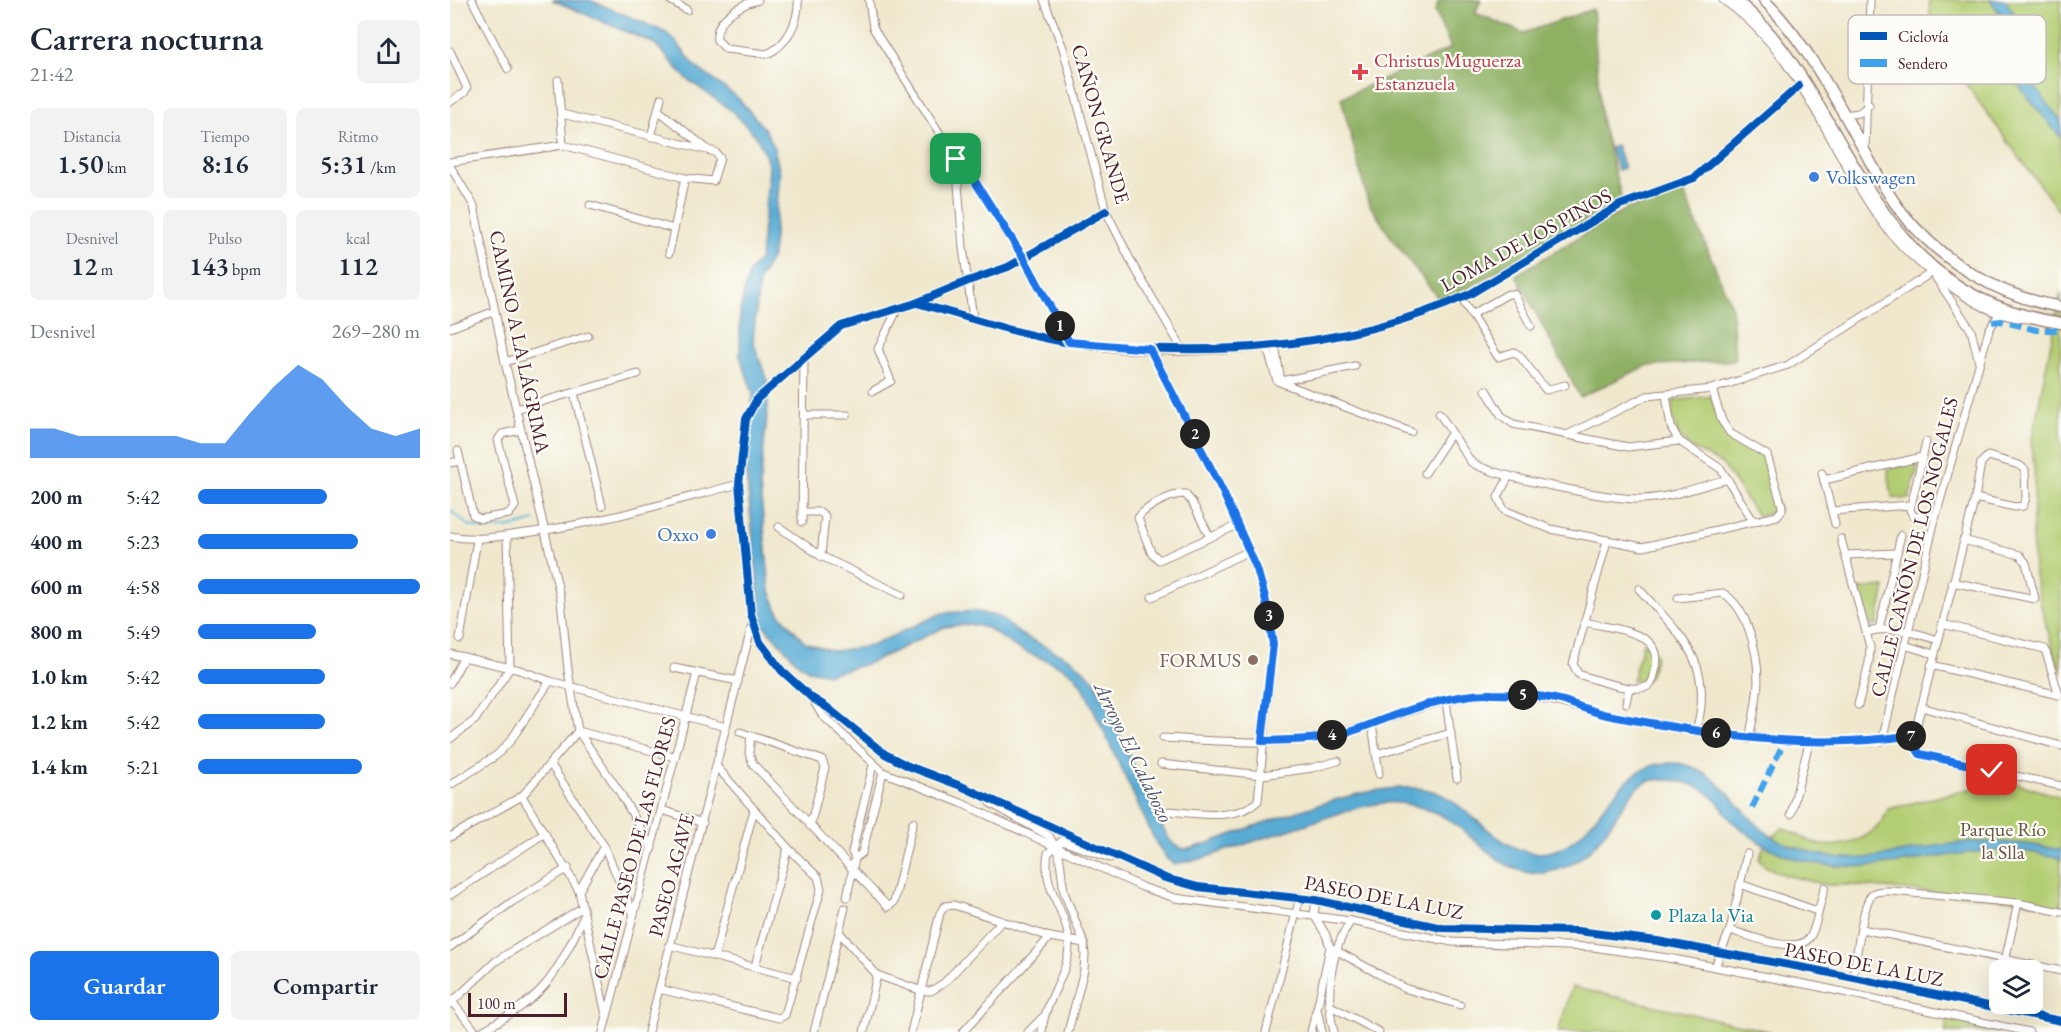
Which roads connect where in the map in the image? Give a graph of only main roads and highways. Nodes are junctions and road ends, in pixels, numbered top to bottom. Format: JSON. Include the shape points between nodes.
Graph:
{"nodes":[{"id":1,"x":1735,"y":0,"type":"edge"},
{"id":2,"x":1764,"y":0,"type":"edge"},
{"id":3,"x":2061,"y":307,"type":"edge"},
{"id":4,"x":2061,"y":323,"type":"edge"}],
"edges":[{"from":1,"to":4,"type":"highway","via":[[1762,23],[1792,60],[1874,200],[1906,243],[1935,270],[1962,287],[2006,309]]},
{"from":2,"to":3,"type":"highway","via":[[1794,34],[1901,211],[1948,258],[1996,286]]}]}
